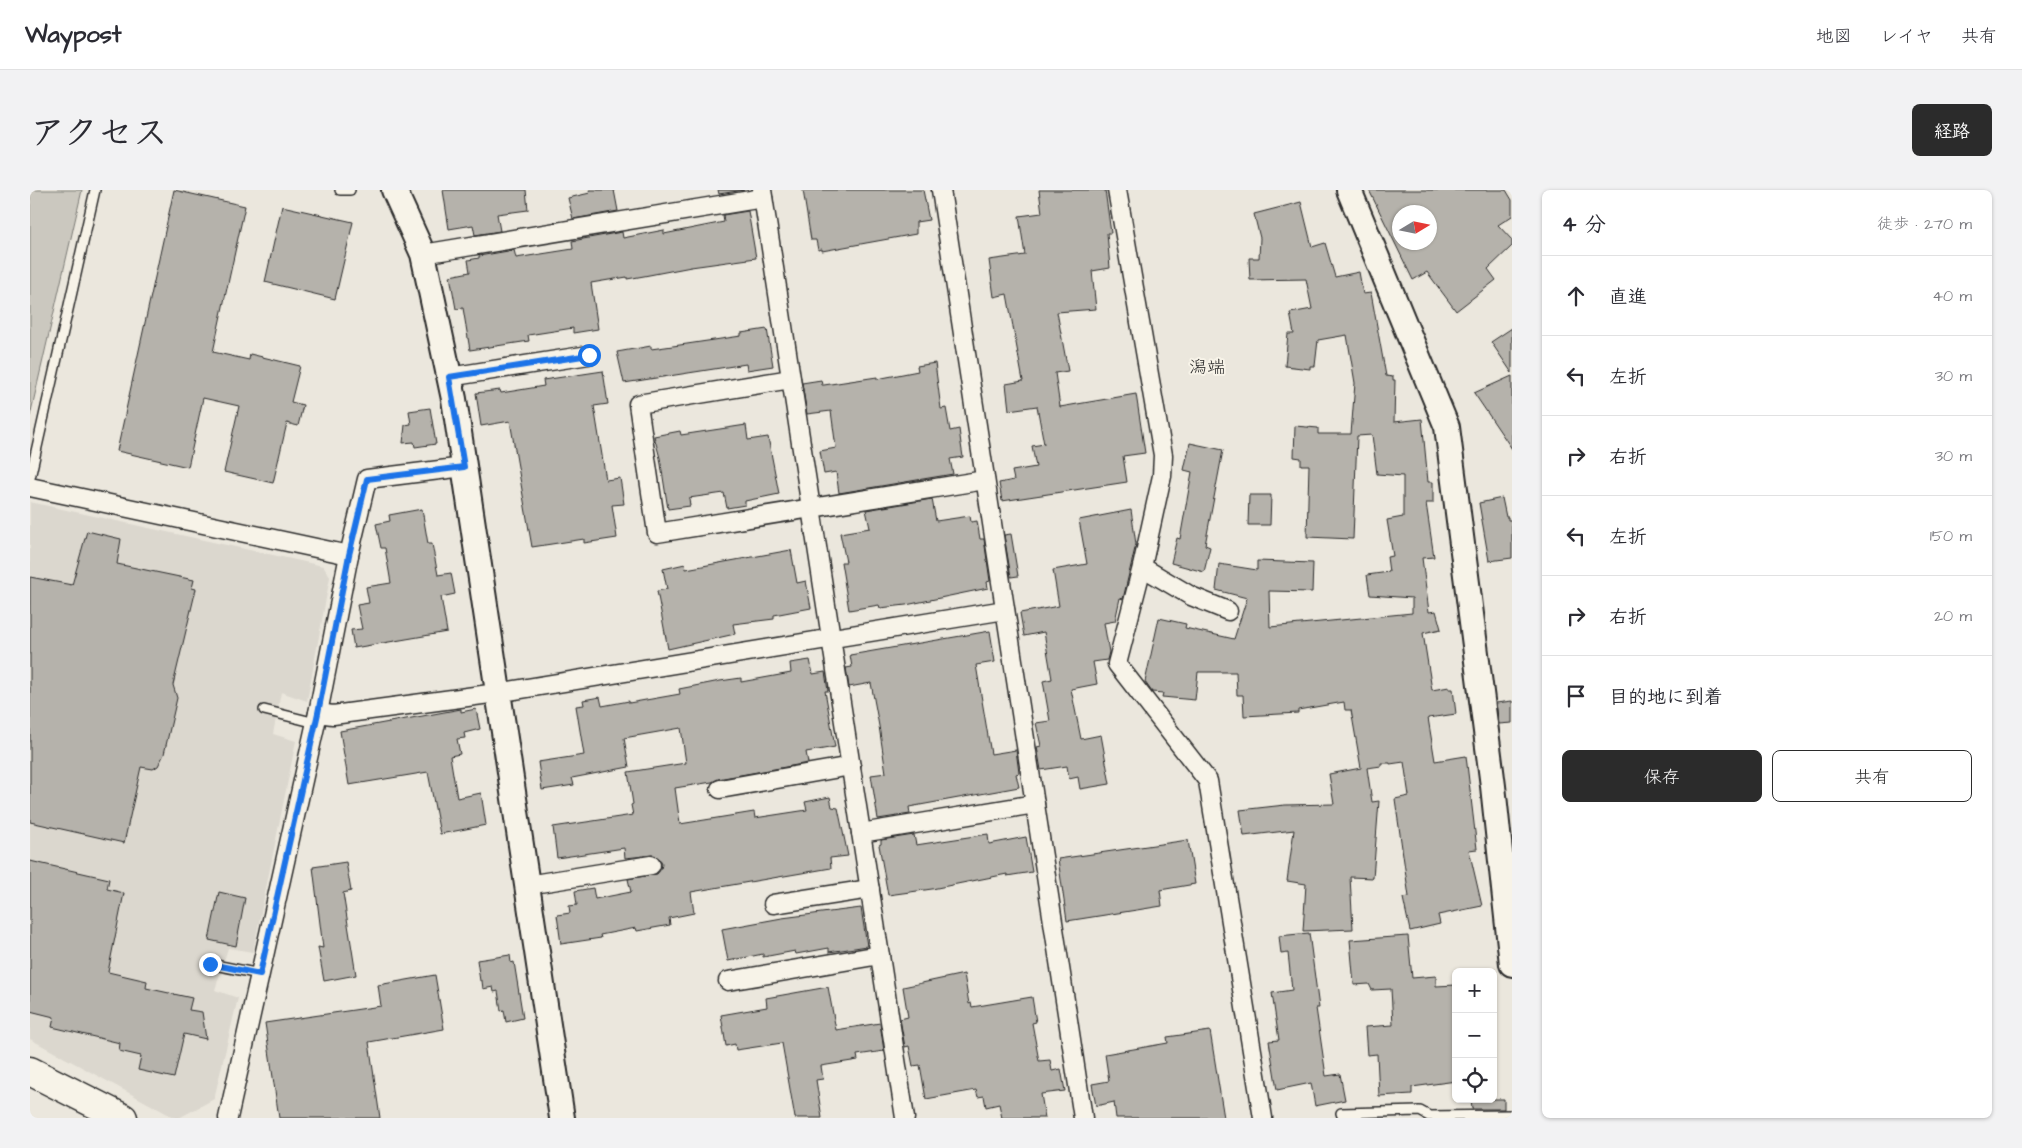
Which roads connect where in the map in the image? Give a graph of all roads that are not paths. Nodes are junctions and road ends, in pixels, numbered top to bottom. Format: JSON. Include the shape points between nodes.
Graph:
{"nodes":[{"id":1,"x":95,"y":190,"type":"edge"},
{"id":2,"x":340,"y":190,"type":"edge"},
{"id":3,"x":350,"y":190,"type":"edge"},
{"id":4,"x":394,"y":190,"type":"edge"},
{"id":5,"x":941,"y":190,"type":"edge"},
{"id":6,"x":1117,"y":190,"type":"edge"},
{"id":7,"x":1349,"y":190,"type":"edge"},
{"id":8,"x":762,"y":194,"type":"edge"},
{"id":9,"x":424,"y":254,"type":"junction"},
{"id":10,"x":589,"y":355,"type":"dead end"},
{"id":11,"x":449,"y":377,"type":"junction"},
{"id":12,"x":791,"y":379,"type":"junction"},
{"id":13,"x":34,"y":443,"type":"edge"},
{"id":14,"x":464,"y":467,"type":"junction"},
{"id":15,"x":30,"y":478,"type":"edge"},
{"id":16,"x":985,"y":480,"type":"junction"},
{"id":17,"x":30,"y":487,"type":"edge"},
{"id":18,"x":811,"y":509,"type":"junction"},
{"id":19,"x":349,"y":555,"type":"junction"},
{"id":20,"x":1142,"y":567,"type":"junction"},
{"id":21,"x":1005,"y":610,"type":"junction"},
{"id":22,"x":1228,"y":611,"type":"dead end"},
{"id":23,"x":831,"y":640,"type":"junction"},
{"id":24,"x":497,"y":693,"type":"junction"},
{"id":25,"x":264,"y":710,"type":"dead end"},
{"id":26,"x":317,"y":718,"type":"junction"},
{"id":27,"x":851,"y":766,"type":"junction"},
{"id":28,"x":720,"y":789,"type":"dead end"},
{"id":29,"x":1035,"y":804,"type":"junction"},
{"id":30,"x":861,"y":833,"type":"junction"},
{"id":31,"x":651,"y":865,"type":"dead end"},
{"id":32,"x":526,"y":885,"type":"junction"},
{"id":33,"x":870,"y":888,"type":"junction"},
{"id":34,"x":774,"y":904,"type":"dead end"},
{"id":35,"x":880,"y":955,"type":"junction"},
{"id":36,"x":1512,"y":959,"type":"edge"},
{"id":37,"x":210,"y":964,"type":"dead end"},
{"id":38,"x":1512,"y":964,"type":"edge"},
{"id":39,"x":260,"y":974,"type":"junction"},
{"id":40,"x":728,"y":981,"type":"dead end"},
{"id":41,"x":30,"y":1071,"type":"edge"},
{"id":42,"x":1512,"y":1115,"type":"edge"},
{"id":43,"x":123,"y":1118,"type":"edge"},
{"id":44,"x":228,"y":1118,"type":"edge"},
{"id":45,"x":562,"y":1118,"type":"edge"},
{"id":46,"x":905,"y":1118,"type":"edge"},
{"id":47,"x":1083,"y":1118,"type":"edge"},
{"id":48,"x":1263,"y":1118,"type":"edge"},
{"id":49,"x":1343,"y":1118,"type":"edge"}],
"edges":[{"from":1,"to":13,"type":"lane"},
{"from":2,"to":3,"type":"lane"},
{"from":4,"to":9,"type":"street"},
{"from":5,"to":16,"type":"street"},
{"from":6,"to":20,"type":"street","via":[[1163,455],[1162,476]]},
{"from":7,"to":36,"type":"street","via":[[1447,427]]},
{"from":8,"to":9,"type":"street"},
{"from":8,"to":12,"type":"street"},
{"from":9,"to":11,"type":"street"},
{"from":10,"to":11,"type":"street"},
{"from":11,"to":14,"type":"street"},
{"from":12,"to":18,"type":"street"},
{"from":12,"to":18,"type":"street","via":[[638,404],[657,533]]},
{"from":13,"to":15,"type":"lane"},
{"from":14,"to":19,"type":"street","via":[[367,479]]},
{"from":14,"to":24,"type":"street"},
{"from":16,"to":18,"type":"street"},
{"from":16,"to":21,"type":"street"},
{"from":17,"to":19,"type":"street"},
{"from":18,"to":23,"type":"street"},
{"from":19,"to":26,"type":"street"},
{"from":20,"to":22,"type":"street","via":[[1191,596]]},
{"from":20,"to":48,"type":"street","via":[[1117,664],[1208,781]]},
{"from":21,"to":23,"type":"street"},
{"from":21,"to":29,"type":"street"},
{"from":23,"to":24,"type":"street"},
{"from":23,"to":27,"type":"street"},
{"from":24,"to":26,"type":"street"},
{"from":24,"to":32,"type":"street"},
{"from":25,"to":26,"type":"lane"},
{"from":26,"to":39,"type":"street"},
{"from":27,"to":28,"type":"street"},
{"from":27,"to":30,"type":"street"},
{"from":29,"to":30,"type":"street"},
{"from":29,"to":47,"type":"street"},
{"from":30,"to":33,"type":"street"},
{"from":31,"to":32,"type":"street"},
{"from":32,"to":45,"type":"street"},
{"from":33,"to":34,"type":"street"},
{"from":33,"to":35,"type":"street"},
{"from":35,"to":40,"type":"street"},
{"from":35,"to":46,"type":"street"},
{"from":36,"to":38,"type":"street"},
{"from":37,"to":39,"type":"lane"},
{"from":39,"to":44,"type":"street"},
{"from":41,"to":43,"type":"highway"},
{"from":42,"to":49,"type":"lane","via":[[1429,1116],[1420,1110],[1341,1113]]}]}
